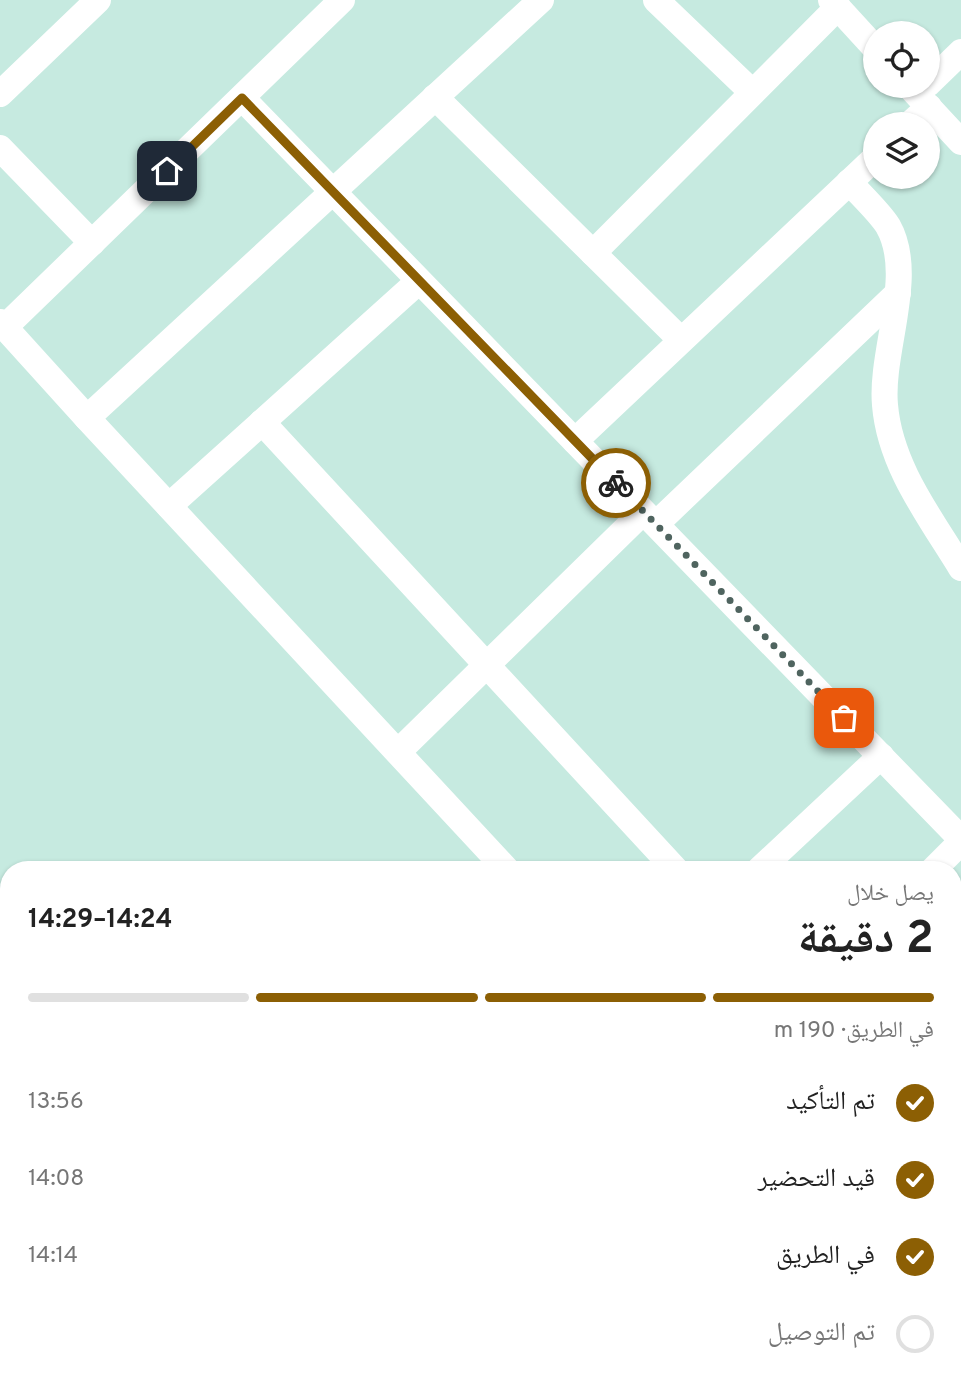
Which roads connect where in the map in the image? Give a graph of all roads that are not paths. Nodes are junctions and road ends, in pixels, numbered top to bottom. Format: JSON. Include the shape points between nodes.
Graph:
{"nodes":[{"id":1,"x":97,"y":0,"type":"edge"},
{"id":2,"x":541,"y":0,"type":"edge"},
{"id":3,"x":656,"y":0,"type":"edge"},
{"id":4,"x":339,"y":1,"type":"edge"},
{"id":5,"x":834,"y":4,"type":"edge"},
{"id":6,"x":863,"y":35,"type":"edge"},
{"id":7,"x":961,"y":52,"type":"edge"},
{"id":8,"x":940,"y":75,"type":"edge"},
{"id":9,"x":752,"y":92,"type":"junction"},
{"id":10,"x":0,"y":94,"type":"edge"},
{"id":11,"x":435,"y":97,"type":"junction"},
{"id":12,"x":242,"y":98,"type":"junction"},
{"id":13,"x":921,"y":98,"type":"edge"},
{"id":14,"x":961,"y":142,"type":"edge"},
{"id":15,"x":0,"y":148,"type":"edge"},
{"id":16,"x":863,"y":169,"type":"edge"},
{"id":17,"x":849,"y":182,"type":"junction"},
{"id":18,"x":333,"y":192,"type":"junction"},
{"id":19,"x":92,"y":243,"type":"junction"},
{"id":20,"x":593,"y":253,"type":"junction"},
{"id":21,"x":419,"y":281,"type":"junction"},
{"id":22,"x":898,"y":293,"type":"junction"},
{"id":23,"x":2,"y":324,"type":"edge"},
{"id":24,"x":681,"y":340,"type":"junction"},
{"id":25,"x":87,"y":418,"type":"junction"},
{"id":26,"x":261,"y":422,"type":"junction"},
{"id":27,"x":575,"y":441,"type":"junction"},
{"id":28,"x":169,"y":506,"type":"junction"},
{"id":29,"x":649,"y":518,"type":"junction"},
{"id":30,"x":961,"y":568,"type":"edge"},
{"id":31,"x":486,"y":665,"type":"junction"},
{"id":32,"x":398,"y":752,"type":"junction"},
{"id":33,"x":881,"y":757,"type":"junction"},
{"id":34,"x":961,"y":840,"type":"edge"},
{"id":35,"x":499,"y":861,"type":"edge"},
{"id":36,"x":668,"y":861,"type":"edge"},
{"id":37,"x":769,"y":861,"type":"edge"},
{"id":38,"x":941,"y":861,"type":"edge"}],
"edges":[{"from":1,"to":10,"type":"street"},
{"from":2,"to":11,"type":"street"},
{"from":3,"to":9,"type":"street"},
{"from":4,"to":12,"type":"street"},
{"from":5,"to":6,"type":"street"},
{"from":5,"to":9,"type":"street"},
{"from":7,"to":8,"type":"street"},
{"from":9,"to":20,"type":"street"},
{"from":11,"to":18,"type":"street"},
{"from":11,"to":20,"type":"street"},
{"from":12,"to":18,"type":"street"},
{"from":12,"to":19,"type":"street"},
{"from":13,"to":14,"type":"street"},
{"from":15,"to":19,"type":"street"},
{"from":16,"to":17,"type":"street"},
{"from":17,"to":22,"type":"street","via":[[888,226],[896,247]]},
{"from":17,"to":24,"type":"street"},
{"from":18,"to":21,"type":"street"},
{"from":18,"to":25,"type":"street"},
{"from":19,"to":23,"type":"street"},
{"from":20,"to":24,"type":"street"},
{"from":21,"to":26,"type":"street"},
{"from":21,"to":27,"type":"street"},
{"from":22,"to":29,"type":"street"},
{"from":22,"to":30,"type":"street","via":[[884,404],[891,441],[905,475]]},
{"from":23,"to":25,"type":"street"},
{"from":24,"to":27,"type":"street"},
{"from":25,"to":28,"type":"street"},
{"from":26,"to":28,"type":"street"},
{"from":26,"to":31,"type":"street"},
{"from":27,"to":29,"type":"street"},
{"from":28,"to":32,"type":"street"},
{"from":29,"to":31,"type":"street"},
{"from":29,"to":33,"type":"street"},
{"from":31,"to":32,"type":"street"},
{"from":31,"to":36,"type":"street"},
{"from":32,"to":35,"type":"street"},
{"from":33,"to":34,"type":"street"},
{"from":33,"to":37,"type":"street"},
{"from":34,"to":38,"type":"street"}]}
